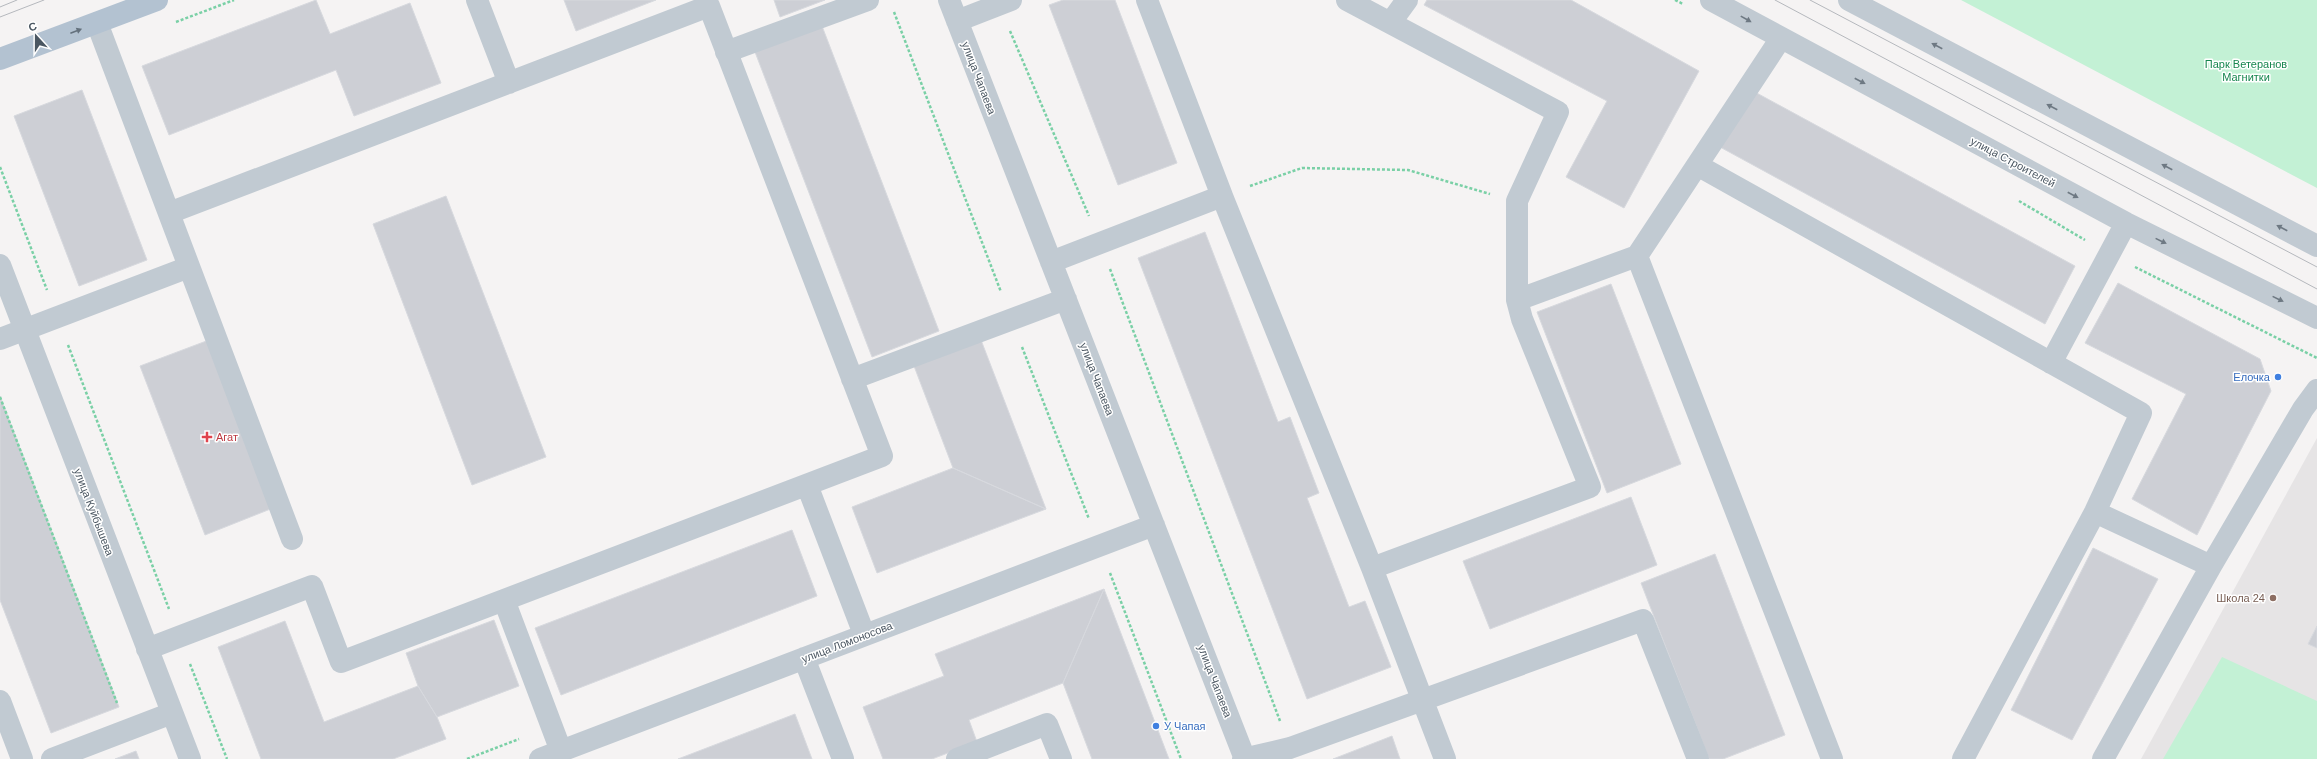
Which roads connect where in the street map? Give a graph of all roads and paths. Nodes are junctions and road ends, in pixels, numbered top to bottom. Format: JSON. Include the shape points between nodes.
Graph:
{"nodes":[{"id":1,"x":157,"y":0,"type":"edge"},
{"id":2,"x":477,"y":0,"type":"edge"},
{"id":3,"x":868,"y":0,"type":"edge"},
{"id":4,"x":949,"y":0,"type":"edge"},
{"id":5,"x":1147,"y":0,"type":"edge"},
{"id":6,"x":1347,"y":0,"type":"edge"},
{"id":7,"x":1407,"y":0,"type":"edge"},
{"id":8,"x":1712,"y":0,"type":"edge"},
{"id":9,"x":1849,"y":0,"type":"edge"},
{"id":10,"x":1004,"y":2,"type":"edge"},
{"id":11,"x":892,"y":7,"type":"dead end"},
{"id":12,"x":957,"y":20,"type":"junction"},
{"id":13,"x":1391,"y":22,"type":"junction"},
{"id":14,"x":97,"y":23,"type":"junction"},
{"id":15,"x":1781,"y":38,"type":"junction"},
{"id":16,"x":726,"y":52,"type":"junction"},
{"id":17,"x":0,"y":60,"type":"edge"},
{"id":18,"x":508,"y":83,"type":"junction"},
{"id":19,"x":1697,"y":165,"type":"junction"},
{"id":20,"x":0,"y":167,"type":"edge"},
{"id":21,"x":1222,"y":196,"type":"junction"},
{"id":22,"x":1517,"y":202,"type":"junction"},
{"id":23,"x":168,"y":213,"type":"junction"},
{"id":24,"x":2126,"y":223,"type":"junction"},
{"id":25,"x":1101,"y":243,"type":"junction"},
{"id":26,"x":2317,"y":246,"type":"edge"},
{"id":27,"x":1638,"y":256,"type":"junction"},
{"id":28,"x":1051,"y":262,"type":"junction"},
{"id":29,"x":0,"y":265,"type":"edge"},
{"id":30,"x":189,"y":267,"type":"junction"},
{"id":31,"x":1066,"y":299,"type":"junction"},
{"id":32,"x":1517,"y":300,"type":"junction"},
{"id":33,"x":58,"y":317,"type":"junction"},
{"id":34,"x":2317,"y":318,"type":"edge"},
{"id":35,"x":1012,"y":319,"type":"junction"},
{"id":36,"x":24,"y":330,"type":"junction"},
{"id":37,"x":0,"y":340,"type":"edge"},
{"id":38,"x":2051,"y":363,"type":"junction"},
{"id":39,"x":852,"y":378,"type":"junction"},
{"id":40,"x":2317,"y":390,"type":"edge"},
{"id":41,"x":0,"y":397,"type":"edge"},
{"id":42,"x":807,"y":485,"type":"junction"},
{"id":43,"x":2095,"y":512,"type":"junction"},
{"id":44,"x":1091,"y":523,"type":"dead end"},
{"id":45,"x":1154,"y":525,"type":"junction"},
{"id":46,"x":292,"y":539,"type":"dead end"},
{"id":47,"x":2211,"y":566,"type":"junction"},
{"id":48,"x":1108,"y":567,"type":"dead end"},
{"id":49,"x":1372,"y":568,"type":"junction"},
{"id":50,"x":504,"y":600,"type":"junction"},
{"id":51,"x":864,"y":634,"type":"junction"},
{"id":52,"x":179,"y":637,"type":"junction"},
{"id":53,"x":147,"y":649,"type":"junction"},
{"id":54,"x":804,"y":658,"type":"junction"},
{"id":55,"x":1422,"y":699,"type":"junction"},
{"id":56,"x":0,"y":701,"type":"edge"},
{"id":57,"x":172,"y":713,"type":"junction"},
{"id":58,"x":128,"y":730,"type":"junction"},
{"id":59,"x":1290,"y":748,"type":"junction"},
{"id":60,"x":561,"y":751,"type":"junction"},
{"id":61,"x":22,"y":759,"type":"edge"},
{"id":62,"x":52,"y":759,"type":"edge"},
{"id":63,"x":190,"y":759,"type":"edge"},
{"id":64,"x":227,"y":759,"type":"edge"},
{"id":65,"x":540,"y":759,"type":"edge"},
{"id":66,"x":843,"y":759,"type":"edge"},
{"id":67,"x":957,"y":759,"type":"edge"},
{"id":68,"x":1061,"y":759,"type":"edge"},
{"id":69,"x":1181,"y":759,"type":"edge"},
{"id":70,"x":1244,"y":759,"type":"edge"},
{"id":71,"x":1445,"y":759,"type":"edge"},
{"id":72,"x":1698,"y":759,"type":"edge"},
{"id":73,"x":1832,"y":759,"type":"edge"},
{"id":74,"x":1963,"y":759,"type":"edge"},
{"id":75,"x":2103,"y":759,"type":"edge"}],
"edges":[{"from":1,"to":14,"type":"main road"},
{"from":2,"to":18,"type":"street"},
{"from":3,"to":16,"type":"street"},
{"from":4,"to":12,"type":"street","name":"улица Чапаева"},
{"from":5,"to":21,"type":"street"},
{"from":6,"to":13,"type":"street"},
{"from":7,"to":13,"type":"street"},
{"from":8,"to":15,"type":"street","name":"улица Строителей","one_way":true},
{"from":26,"to":9,"type":"street","one_way":true},
{"from":10,"to":12,"type":"street"},
{"from":10,"to":25,"type":"path"},
{"from":11,"to":35,"type":"path"},
{"from":12,"to":28,"type":"street","name":"улица Чапаева"},
{"from":13,"to":22,"type":"street","via":[[1558,112]]},
{"from":17,"to":14,"type":"main road","one_way":true},
{"from":14,"to":23,"type":"street"},
{"from":15,"to":19,"type":"street"},
{"from":15,"to":24,"type":"street","name":"улица Строителей","one_way":true},
{"from":16,"to":18,"type":"street","via":[[709,6]]},
{"from":16,"to":39,"type":"street"},
{"from":18,"to":23,"type":"street"},
{"from":19,"to":27,"type":"street"},
{"from":19,"to":38,"type":"street"},
{"from":20,"to":33,"type":"path"},
{"from":21,"to":22,"type":"path","via":[[1302,168],[1408,170]]},
{"from":21,"to":25,"type":"street"},
{"from":21,"to":49,"type":"street"},
{"from":22,"to":32,"type":"street"},
{"from":23,"to":30,"type":"street"},
{"from":24,"to":34,"type":"street","name":"улица Строителей","one_way":true},
{"from":24,"to":38,"type":"street"},
{"from":25,"to":28,"type":"street"},
{"from":25,"to":59,"type":"path"},
{"from":27,"to":32,"type":"street"},
{"from":27,"to":73,"type":"street"},
{"from":28,"to":31,"type":"street","name":"улица Чапаева"},
{"from":29,"to":36,"type":"street","name":"улица Куйбышева"},
{"from":30,"to":33,"type":"street"},
{"from":30,"to":46,"type":"street"},
{"from":31,"to":35,"type":"street"},
{"from":31,"to":45,"type":"street","name":"улица Чапаева"},
{"from":32,"to":49,"type":"street","via":[[1522,319],[1590,487]]},
{"from":33,"to":36,"type":"street"},
{"from":33,"to":52,"type":"path"},
{"from":35,"to":39,"type":"street"},
{"from":35,"to":44,"type":"path"},
{"from":36,"to":37,"type":"street"},
{"from":36,"to":53,"type":"street","name":"улица Куйбышева"},
{"from":38,"to":43,"type":"street","via":[[2141,412]]},
{"from":39,"to":42,"type":"street","via":[[882,456]]},
{"from":40,"to":47,"type":"street"},
{"from":41,"to":58,"type":"path"},
{"from":42,"to":50,"type":"street"},
{"from":42,"to":51,"type":"street"},
{"from":43,"to":47,"type":"street"},
{"from":43,"to":74,"type":"street"},
{"from":45,"to":51,"type":"street","name":"улица Ломоносова"},
{"from":45,"to":70,"type":"street","name":"улица Чапаева"},
{"from":47,"to":75,"type":"street"},
{"from":48,"to":69,"type":"path"},
{"from":49,"to":55,"type":"street"},
{"from":50,"to":52,"type":"street","via":[[341,662],[312,586]]},
{"from":50,"to":60,"type":"street"},
{"from":51,"to":54,"type":"street","name":"улица Ломоносова"},
{"from":52,"to":53,"type":"street"},
{"from":52,"to":64,"type":"path"},
{"from":53,"to":57,"type":"street","name":"улица Куйбышева"},
{"from":54,"to":60,"type":"street","name":"улица Ломоносова"},
{"from":54,"to":66,"type":"street"},
{"from":55,"to":59,"type":"street"},
{"from":55,"to":71,"type":"street"},
{"from":55,"to":72,"type":"street","via":[[1643,620]]},
{"from":56,"to":61,"type":"street"},
{"from":57,"to":58,"type":"street"},
{"from":57,"to":63,"type":"street","name":"улица Куйбышева"},
{"from":58,"to":62,"type":"street"},
{"from":59,"to":70,"type":"street"},
{"from":60,"to":65,"type":"street","name":"улица Ломоносова"},
{"from":67,"to":68,"type":"street","via":[[1047,724]]}]}
